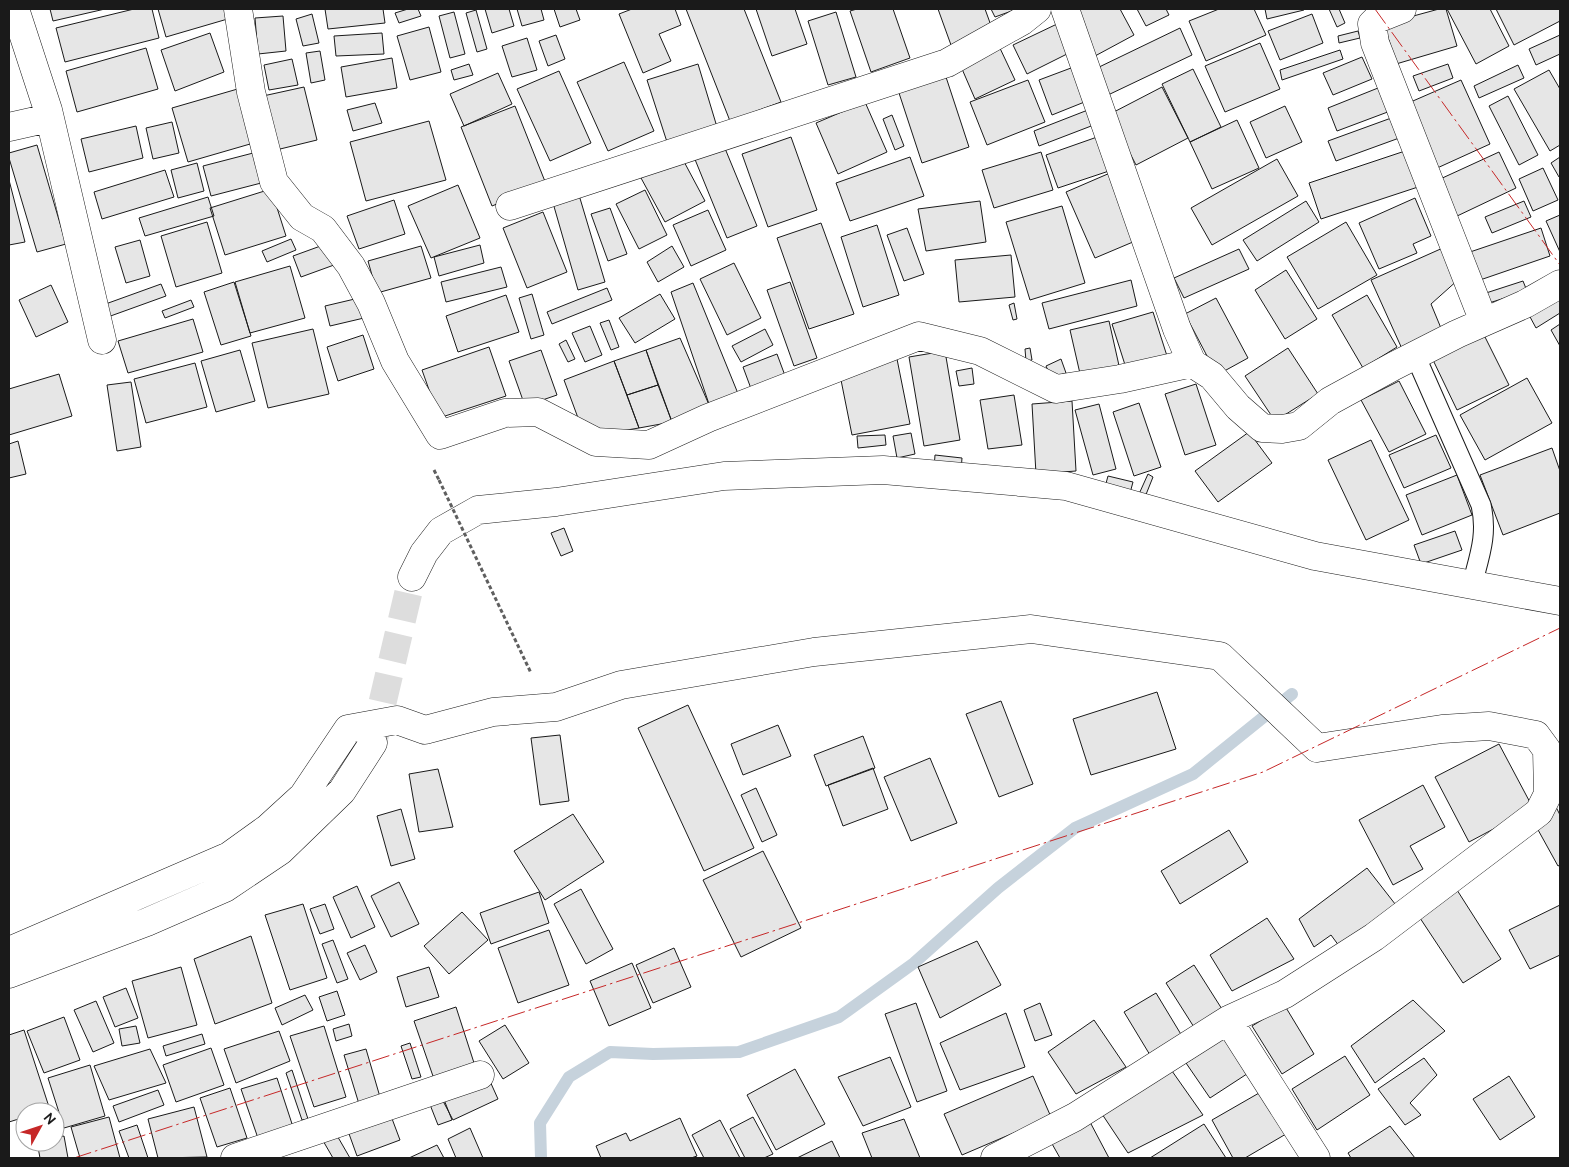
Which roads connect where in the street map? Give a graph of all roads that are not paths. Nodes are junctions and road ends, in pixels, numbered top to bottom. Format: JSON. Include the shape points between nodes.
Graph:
{"nodes":[{"id":1,"x":15,"y":9,"type":"edge"},
{"id":2,"x":238,"y":9,"type":"edge"},
{"id":3,"x":1037,"y":9,"type":"edge"},
{"id":4,"x":1065,"y":9,"type":"edge"},
{"id":5,"x":1402,"y":9,"type":"edge"},
{"id":6,"x":49,"y":118,"type":"junction"},
{"id":7,"x":9,"y":127,"type":"edge"},
{"id":8,"x":510,"y":206,"type":"dead end"},
{"id":9,"x":1560,"y":284,"type":"edge"},
{"id":10,"x":1484,"y":322,"type":"junction"},
{"id":11,"x":102,"y":340,"type":"dead end"},
{"id":12,"x":1415,"y":355,"type":"junction"},
{"id":13,"x":1192,"y":362,"type":"junction"},
{"id":14,"x":412,"y":577,"type":"tunnel mouth"},
{"id":15,"x":1472,"y":585,"type":"junction"},
{"id":16,"x":1560,"y":601,"type":"edge"},
{"id":17,"x":373,"y":743,"type":"tunnel mouth"},
{"id":18,"x":1554,"y":750,"type":"edge"},
{"id":19,"x":9,"y":951,"type":"edge"},
{"id":20,"x":9,"y":974,"type":"edge"},
{"id":21,"x":1228,"y":1020,"type":"junction"},
{"id":22,"x":480,"y":1075,"type":"dead end"},
{"id":23,"x":236,"y":1158,"type":"edge"},
{"id":24,"x":995,"y":1158,"type":"edge"},
{"id":25,"x":1316,"y":1158,"type":"edge"}],
"edges":[{"from":1,"to":6,"type":"street"},
{"from":2,"to":13,"type":"street","via":[[251,92],[274,182],[302,217],[323,229],[351,266],[371,303],[395,361],[440,435],[505,413],[538,412],[596,442],[649,445],[708,418],[919,336],[980,351],[1056,389],[1120,379]]},
{"from":3,"to":8,"type":"street","via":[[1022,21],[947,63]]},
{"from":4,"to":13,"type":"street","via":[[1177,329]]},
{"from":5,"to":10,"type":"street","via":[[1372,24],[1375,43]]},
{"from":6,"to":7,"type":"street"},
{"from":6,"to":11,"type":"street"},
{"from":9,"to":10,"type":"street"},
{"from":10,"to":12,"type":"street"},
{"from":12,"to":13,"type":"street","via":[[1330,401],[1299,426],[1282,429],[1262,428],[1212,376]]},
{"from":12,"to":15,"type":"lane","via":[[1485,520]]},
{"from":14,"to":15,"type":"street","via":[[424,552],[441,531],[478,510],[556,502],[724,476],[884,470],[1066,486],[1315,556]]},
{"from":15,"to":16,"type":"street"},
{"from":17,"to":20,"type":"street","via":[[342,791],[280,852],[226,888],[147,922]]},
{"from":18,"to":19,"type":"street","via":[[1536,735],[1490,726],[1442,729],[1317,748],[1220,656],[1031,629],[814,652],[621,685],[556,707],[493,712],[426,730],[397,720],[348,729],[303,796],[268,828],[229,856]]},
{"from":18,"to":21,"type":"street","via":[[1548,794],[1539,812],[1374,937],[1285,994]]},
{"from":21,"to":24,"type":"street","via":[[1075,1117]]},
{"from":21,"to":25,"type":"street"},
{"from":22,"to":23,"type":"street"}]}
